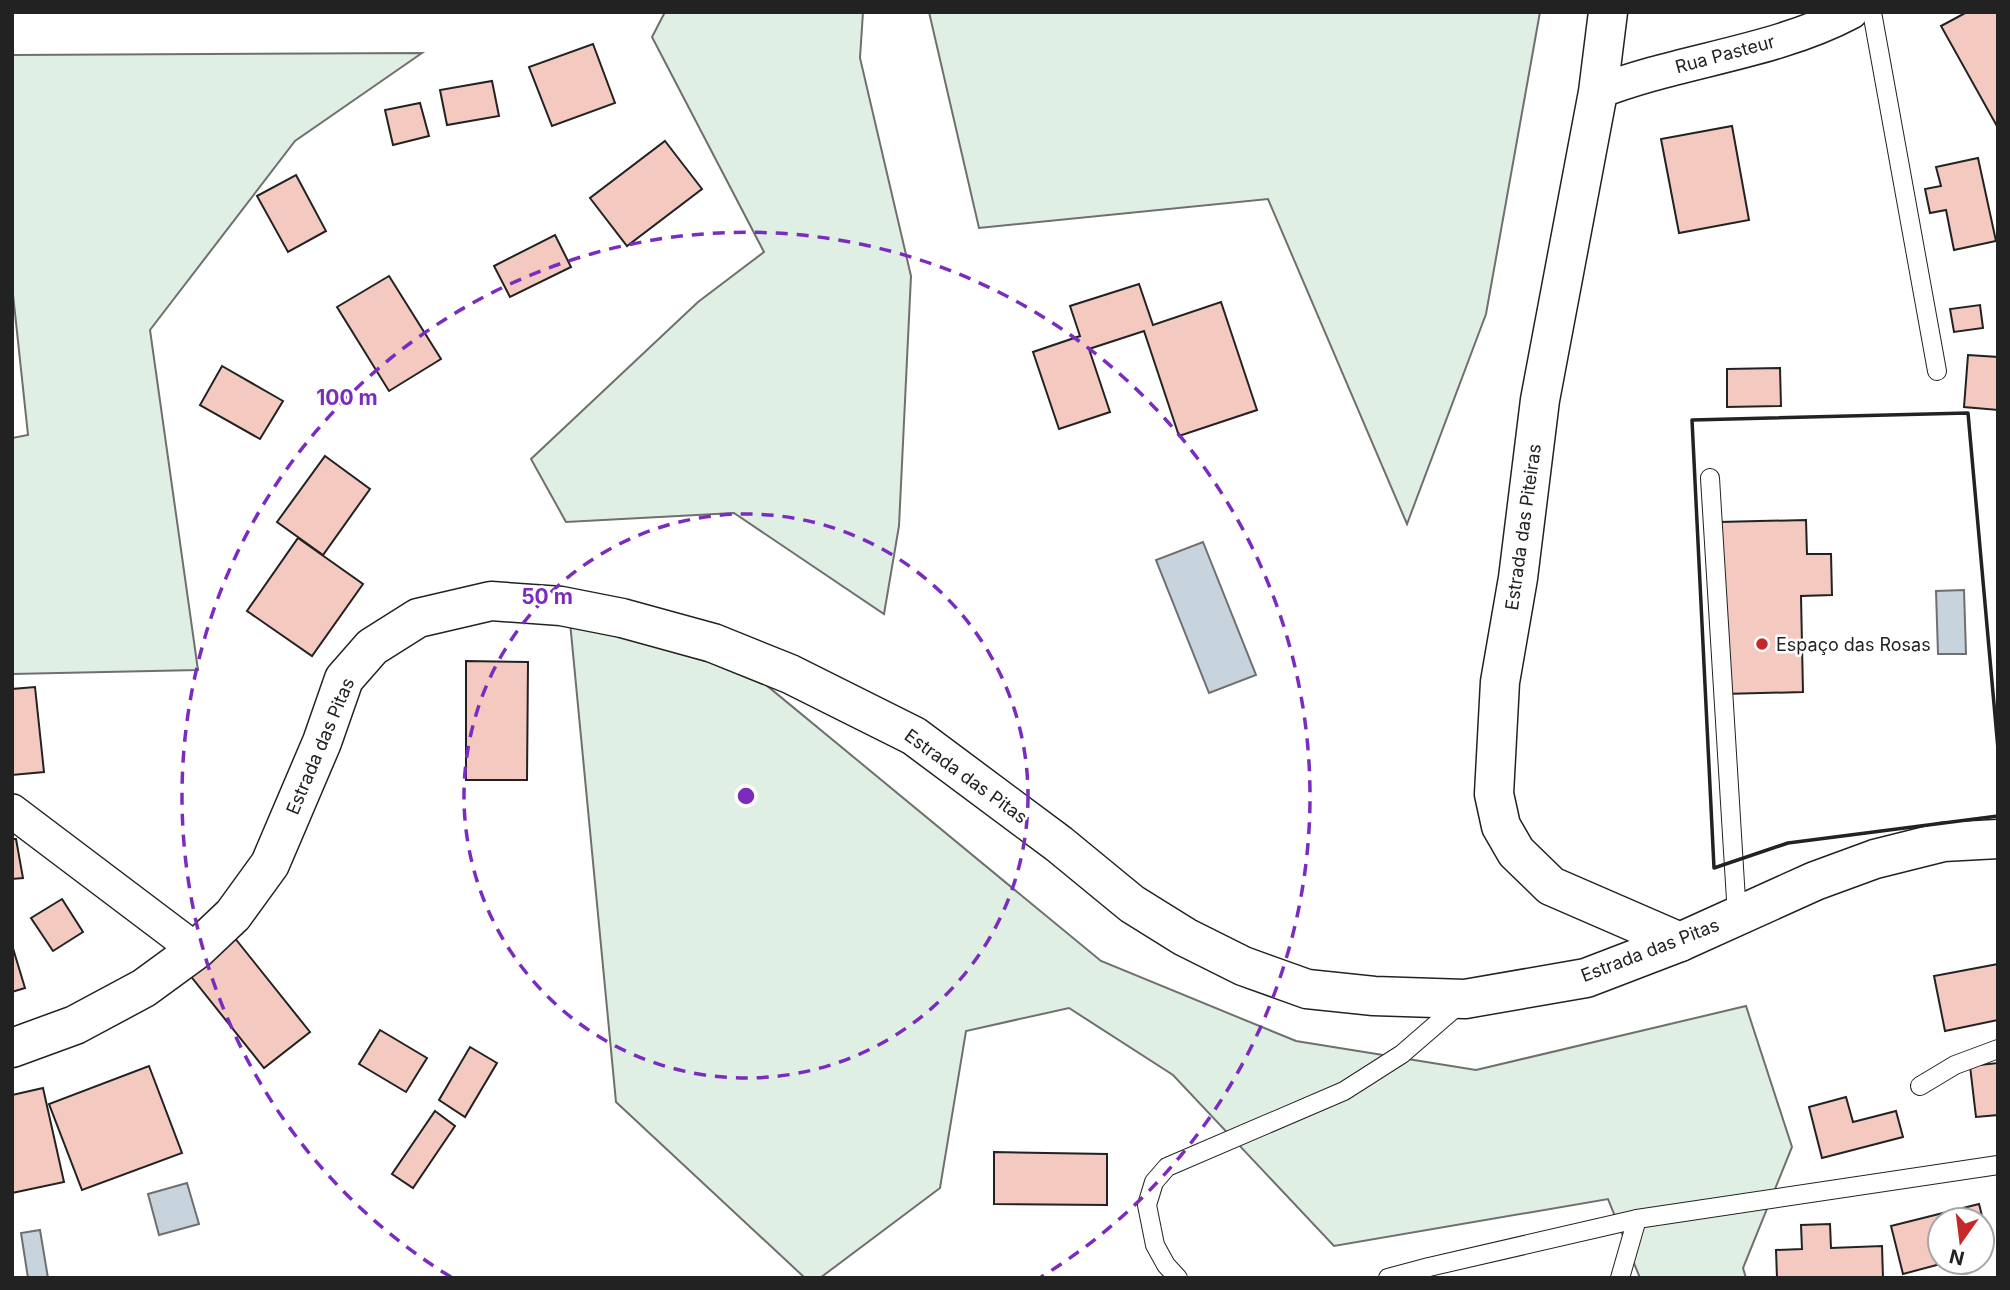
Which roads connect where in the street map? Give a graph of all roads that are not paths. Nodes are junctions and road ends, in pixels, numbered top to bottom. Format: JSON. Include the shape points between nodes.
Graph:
{"nodes":[{"id":1,"x":1608,"y":12,"type":"edge"},
{"id":2,"x":1851,"y":12,"type":"edge"},
{"id":3,"x":1872,"y":12,"type":"edge"},
{"id":4,"x":1598,"y":92,"type":"junction"},
{"id":5,"x":1937,"y":371,"type":"dead end"},
{"id":6,"x":1710,"y":478,"type":"dead end"},
{"id":7,"x":12,"y":811,"type":"edge"},
{"id":8,"x":1998,"y":839,"type":"edge"},
{"id":9,"x":1737,"y":916,"type":"junction"},
{"id":10,"x":1680,"y":942,"type":"junction"},
{"id":11,"x":196,"y":950,"type":"junction"},
{"id":12,"x":1465,"y":999,"type":"junction"},
{"id":13,"x":12,"y":1048,"type":"edge"},
{"id":14,"x":1998,"y":1049,"type":"edge"},
{"id":15,"x":1920,"y":1086,"type":"dead end"},
{"id":16,"x":1998,"y":1165,"type":"edge"},
{"id":17,"x":1637,"y":1219,"type":"junction"},
{"id":18,"x":1178,"y":1278,"type":"edge"},
{"id":19,"x":1388,"y":1278,"type":"edge"},
{"id":20,"x":1620,"y":1278,"type":"edge"}],
"edges":[{"from":1,"to":4,"type":"street","name":"Estrada das Piteiras"},
{"from":2,"to":4,"type":"street","name":"Rua Pasteur","via":[[1778,40]]},
{"from":3,"to":5,"type":"lane"},
{"from":4,"to":10,"type":"street","name":"Estrada das Piteiras","via":[[1541,400],[1500,682],[1494,794],[1501,826],[1516,852],[1551,886]]},
{"from":6,"to":9,"type":"lane"},
{"from":7,"to":11,"type":"street"},
{"from":8,"to":9,"type":"street","name":"Estrada das Pitas","via":[[1943,842],[1875,859]]},
{"from":9,"to":10,"type":"street","name":"Estrada das Pitas"},
{"from":10,"to":12,"type":"street","name":"Estrada das Pitas","via":[[1586,978]]},
{"from":11,"to":12,"type":"street","name":"Estrada das Pitas","via":[[233,915],[270,864],[344,679],[372,648],[418,618],[491,601],[561,606],[622,618],[713,643],[790,674],[914,736],[1132,904],[1243,966],[1307,989]]},
{"from":11,"to":13,"type":"street","name":"Estrada das Pitas","via":[[144,988],[75,1025]]},
{"from":12,"to":18,"type":"lane","via":[[1402,1054],[1344,1091],[1167,1167],[1154,1182],[1147,1205],[1156,1245]]},
{"from":14,"to":15,"type":"lane","via":[[1955,1065]]},
{"from":16,"to":17,"type":"lane"},
{"from":17,"to":19,"type":"lane"},
{"from":17,"to":20,"type":"lane"}]}
